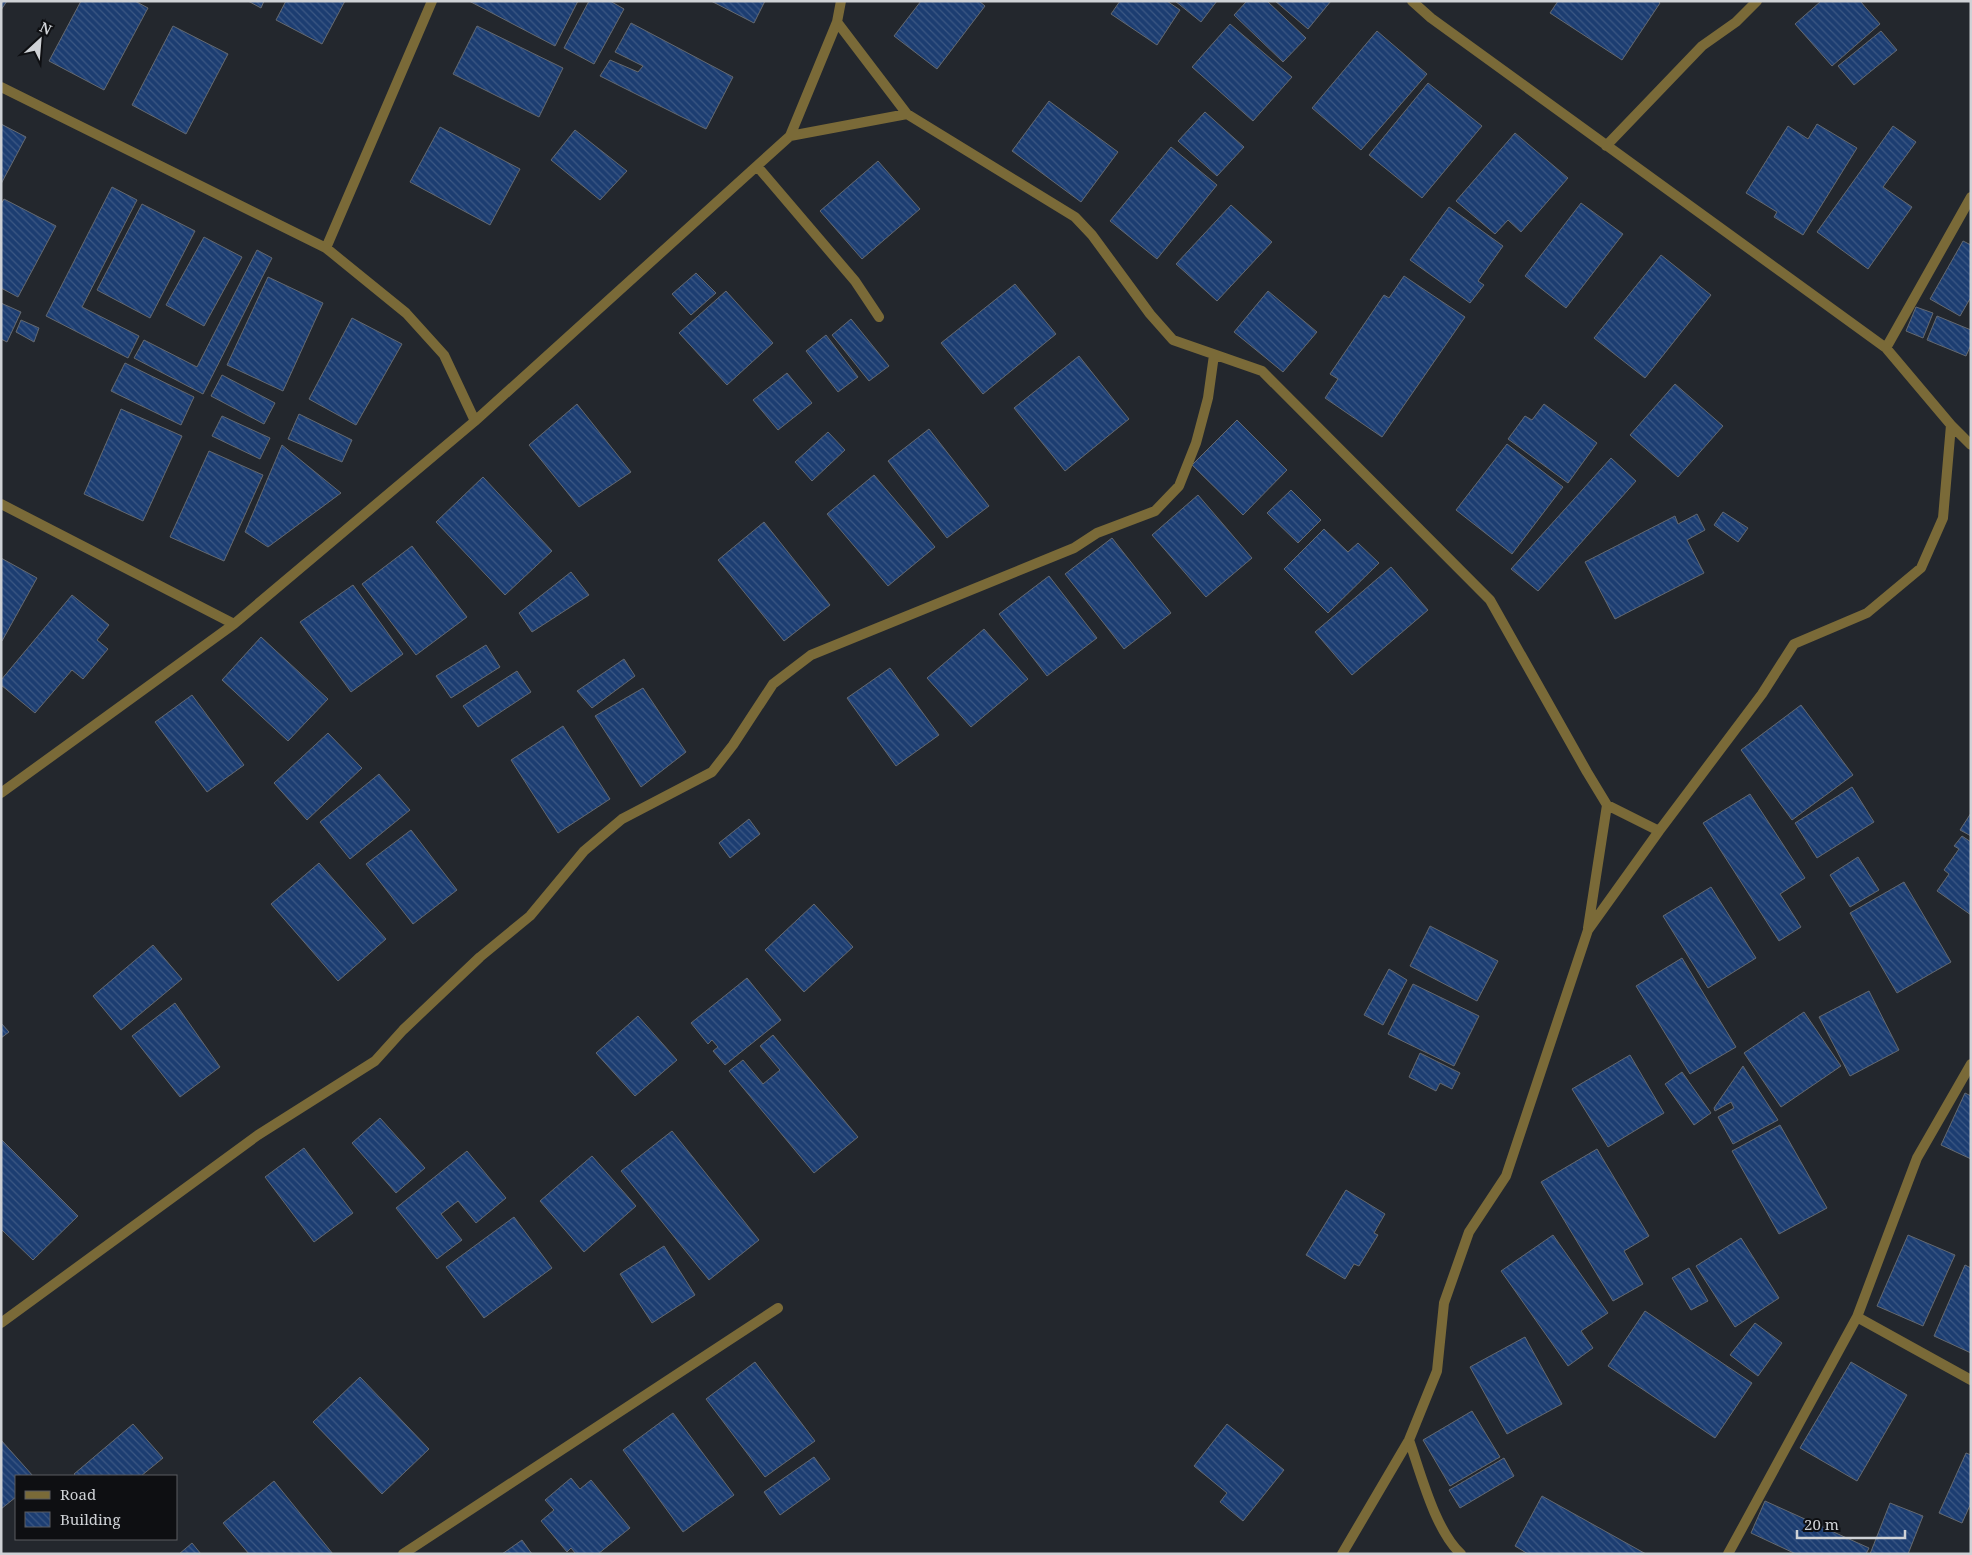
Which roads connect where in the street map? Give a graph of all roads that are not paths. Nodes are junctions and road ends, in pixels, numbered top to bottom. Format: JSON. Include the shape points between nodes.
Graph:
{"nodes":[{"id":1,"x":432,"y":1,"type":"edge"},
{"id":2,"x":841,"y":1,"type":"edge"},
{"id":3,"x":1412,"y":1,"type":"edge"},
{"id":4,"x":1757,"y":1,"type":"edge"},
{"id":5,"x":837,"y":22,"type":"junction"},
{"id":6,"x":1,"y":87,"type":"edge"},
{"id":7,"x":907,"y":114,"type":"junction"},
{"id":8,"x":790,"y":136,"type":"junction"},
{"id":9,"x":1606,"y":146,"type":"junction"},
{"id":10,"x":758,"y":166,"type":"junction"},
{"id":11,"x":1971,"y":197,"type":"edge"},
{"id":12,"x":326,"y":248,"type":"junction"},
{"id":13,"x":879,"y":317,"type":"dead end"},
{"id":14,"x":1886,"y":348,"type":"junction"},
{"id":15,"x":1214,"y":355,"type":"junction"},
{"id":16,"x":475,"y":421,"type":"junction"},
{"id":17,"x":1952,"y":426,"type":"junction"},
{"id":18,"x":1971,"y":445,"type":"edge"},
{"id":19,"x":1,"y":504,"type":"edge"},
{"id":20,"x":234,"y":624,"type":"junction"},
{"id":21,"x":1,"y":793,"type":"edge"},
{"id":22,"x":1607,"y":805,"type":"junction"},
{"id":23,"x":1658,"y":831,"type":"junction"},
{"id":24,"x":1588,"y":930,"type":"junction"},
{"id":25,"x":1971,"y":1064,"type":"edge"},
{"id":26,"x":778,"y":1308,"type":"dead end"},
{"id":27,"x":1857,"y":1317,"type":"junction"},
{"id":28,"x":1,"y":1322,"type":"edge"},
{"id":29,"x":1971,"y":1380,"type":"edge"},
{"id":30,"x":1408,"y":1440,"type":"junction"},
{"id":31,"x":402,"y":1554,"type":"edge"},
{"id":32,"x":1342,"y":1554,"type":"edge"},
{"id":33,"x":1461,"y":1554,"type":"edge"},
{"id":34,"x":1728,"y":1554,"type":"edge"}],
"edges":[{"from":1,"to":12,"type":"street"},
{"from":2,"to":5,"type":"street"},
{"from":3,"to":9,"type":"street"},
{"from":4,"to":9,"type":"street","via":[[1736,22],[1702,46]]},
{"from":5,"to":7,"type":"street"},
{"from":5,"to":8,"type":"street"},
{"from":6,"to":12,"type":"street"},
{"from":7,"to":8,"type":"street"},
{"from":7,"to":15,"type":"street","via":[[1075,217],[1092,234],[1173,340]]},
{"from":8,"to":10,"type":"street"},
{"from":9,"to":14,"type":"street"},
{"from":10,"to":13,"type":"street","via":[[855,281]]},
{"from":10,"to":16,"type":"street"},
{"from":11,"to":14,"type":"street"},
{"from":12,"to":16,"type":"street","via":[[406,314],[444,355]]},
{"from":14,"to":17,"type":"street"},
{"from":15,"to":22,"type":"street","via":[[1262,371],[1490,600]]},
{"from":15,"to":28,"type":"street","via":[[1208,398],[1196,443],[1179,486],[1155,512],[1097,533],[1074,548],[811,655],[773,684],[712,772],[622,820],[584,851],[530,916],[480,957],[375,1061],[258,1135]]},
{"from":16,"to":20,"type":"street"},
{"from":17,"to":18,"type":"street"},
{"from":17,"to":23,"type":"street","via":[[1943,518],[1921,568],[1867,613],[1794,644],[1762,694]]},
{"from":19,"to":20,"type":"street"},
{"from":20,"to":21,"type":"street"},
{"from":22,"to":23,"type":"street"},
{"from":22,"to":24,"type":"street"},
{"from":23,"to":24,"type":"street"},
{"from":24,"to":30,"type":"street","via":[[1506,1176],[1469,1232],[1459,1259],[1444,1303],[1437,1371]]},
{"from":25,"to":27,"type":"street","via":[[1917,1158]]},
{"from":26,"to":31,"type":"street"},
{"from":27,"to":29,"type":"street"},
{"from":27,"to":34,"type":"street"},
{"from":30,"to":32,"type":"street"},
{"from":30,"to":33,"type":"street","via":[[1435,1514]]}]}
